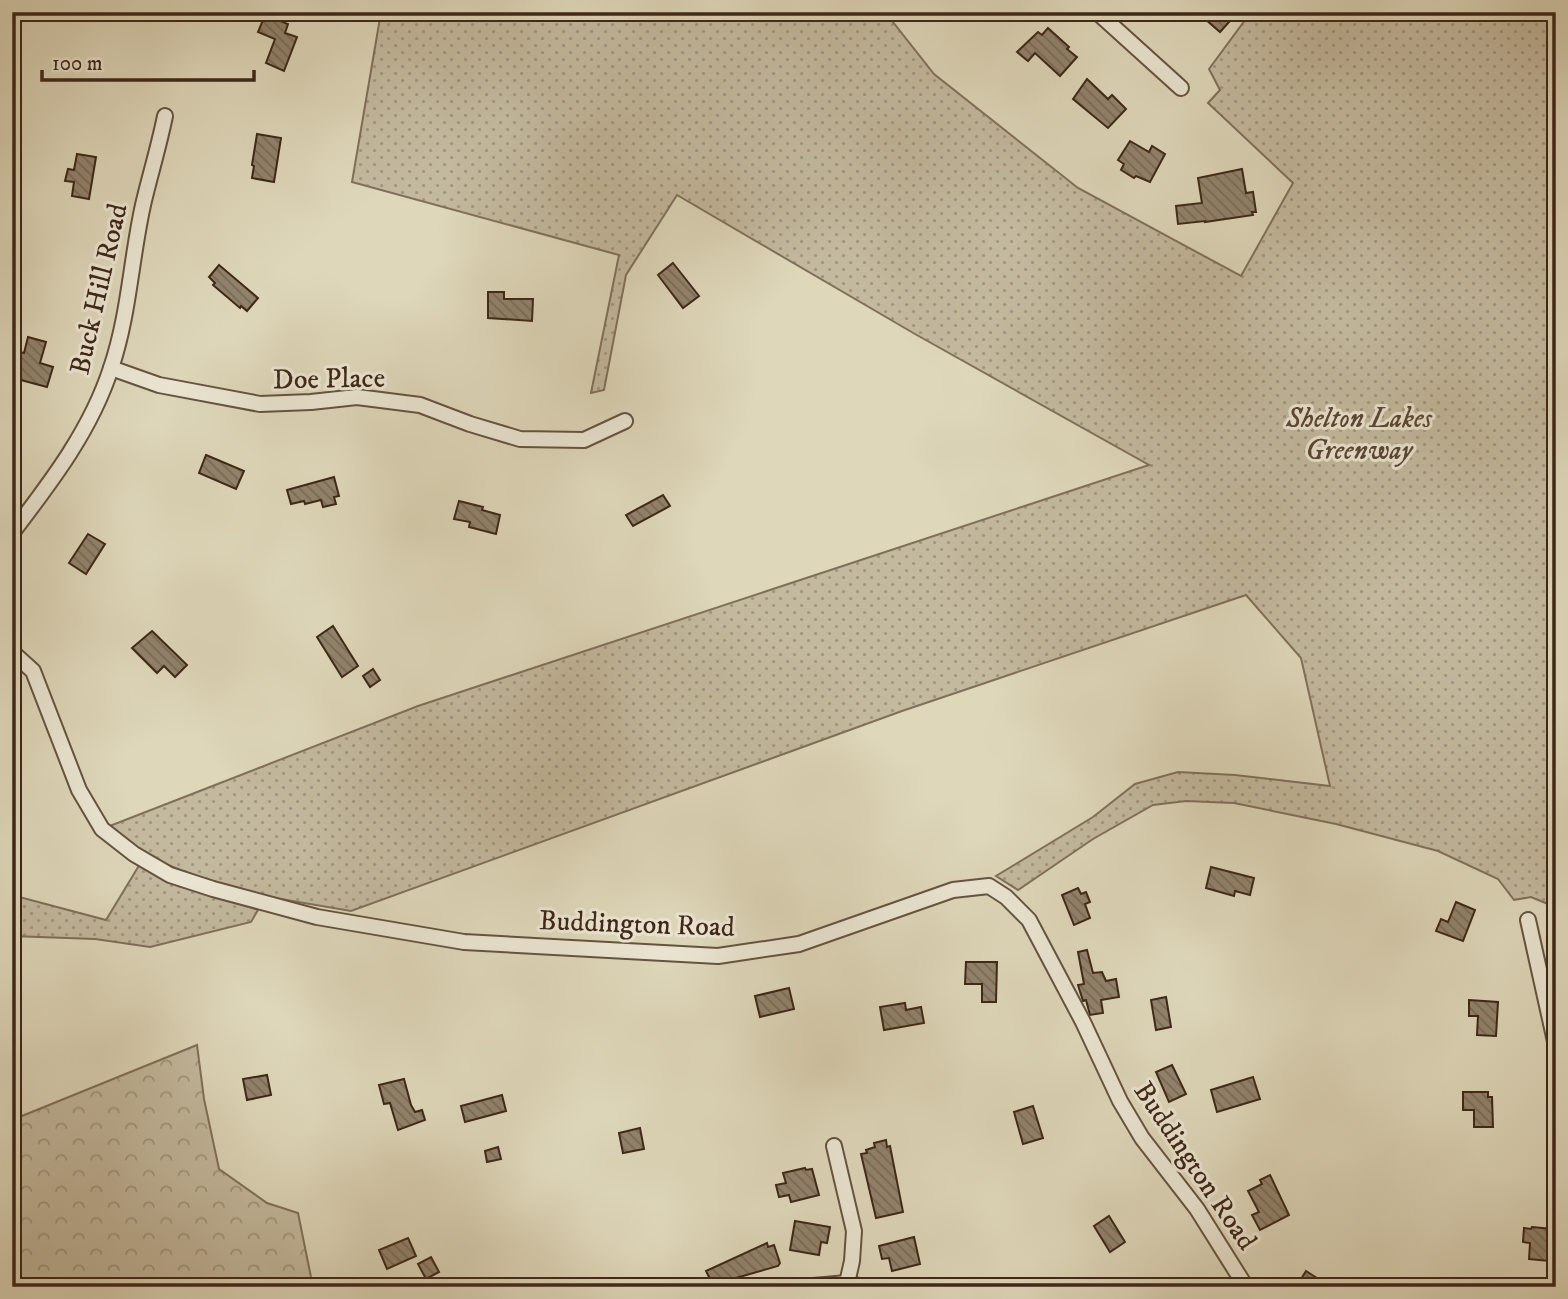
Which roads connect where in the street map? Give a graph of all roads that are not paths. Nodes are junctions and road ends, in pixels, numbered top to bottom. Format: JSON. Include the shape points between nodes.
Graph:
{"nodes":[{"id":1,"x":1097,"y":12,"type":"edge"},
{"id":2,"x":1181,"y":88,"type":"dead end"},
{"id":3,"x":165,"y":116,"type":"dead end"},
{"id":4,"x":111,"y":368,"type":"junction"},
{"id":5,"x":625,"y":421,"type":"dead end"},
{"id":6,"x":12,"y":533,"type":"edge"},
{"id":7,"x":12,"y":652,"type":"edge"},
{"id":8,"x":1528,"y":920,"type":"dead end"},
{"id":9,"x":1556,"y":1046,"type":"edge"},
{"id":10,"x":834,"y":1146,"type":"dead end"},
{"id":11,"x":846,"y":1283,"type":"junction"},
{"id":12,"x":1244,"y":1286,"type":"edge"},
{"id":13,"x":802,"y":1287,"type":"edge"},
{"id":14,"x":863,"y":1287,"type":"edge"}],
"edges":[{"from":1,"to":2,"type":"street"},
{"from":3,"to":4,"type":"street","name":"Buck Hill Road"},
{"from":4,"to":5,"type":"street","name":"Doe Place","via":[[159,385],[260,404],[358,397],[420,405],[520,439],[584,440]]},
{"from":4,"to":6,"type":"street","name":"Buck Hill Road","via":[[65,463]]},
{"from":7,"to":12,"type":"street","name":"Buddington Road","via":[[33,671],[79,790],[102,829],[170,875],[317,917],[464,942],[718,957],[799,944],[953,890],[989,886],[1029,920],[1120,1101],[1142,1138],[1197,1209]]},
{"from":8,"to":9,"type":"street"},
{"from":10,"to":11,"type":"street","via":[[854,1231]]},
{"from":11,"to":13,"type":"street"},
{"from":11,"to":14,"type":"street"}]}
